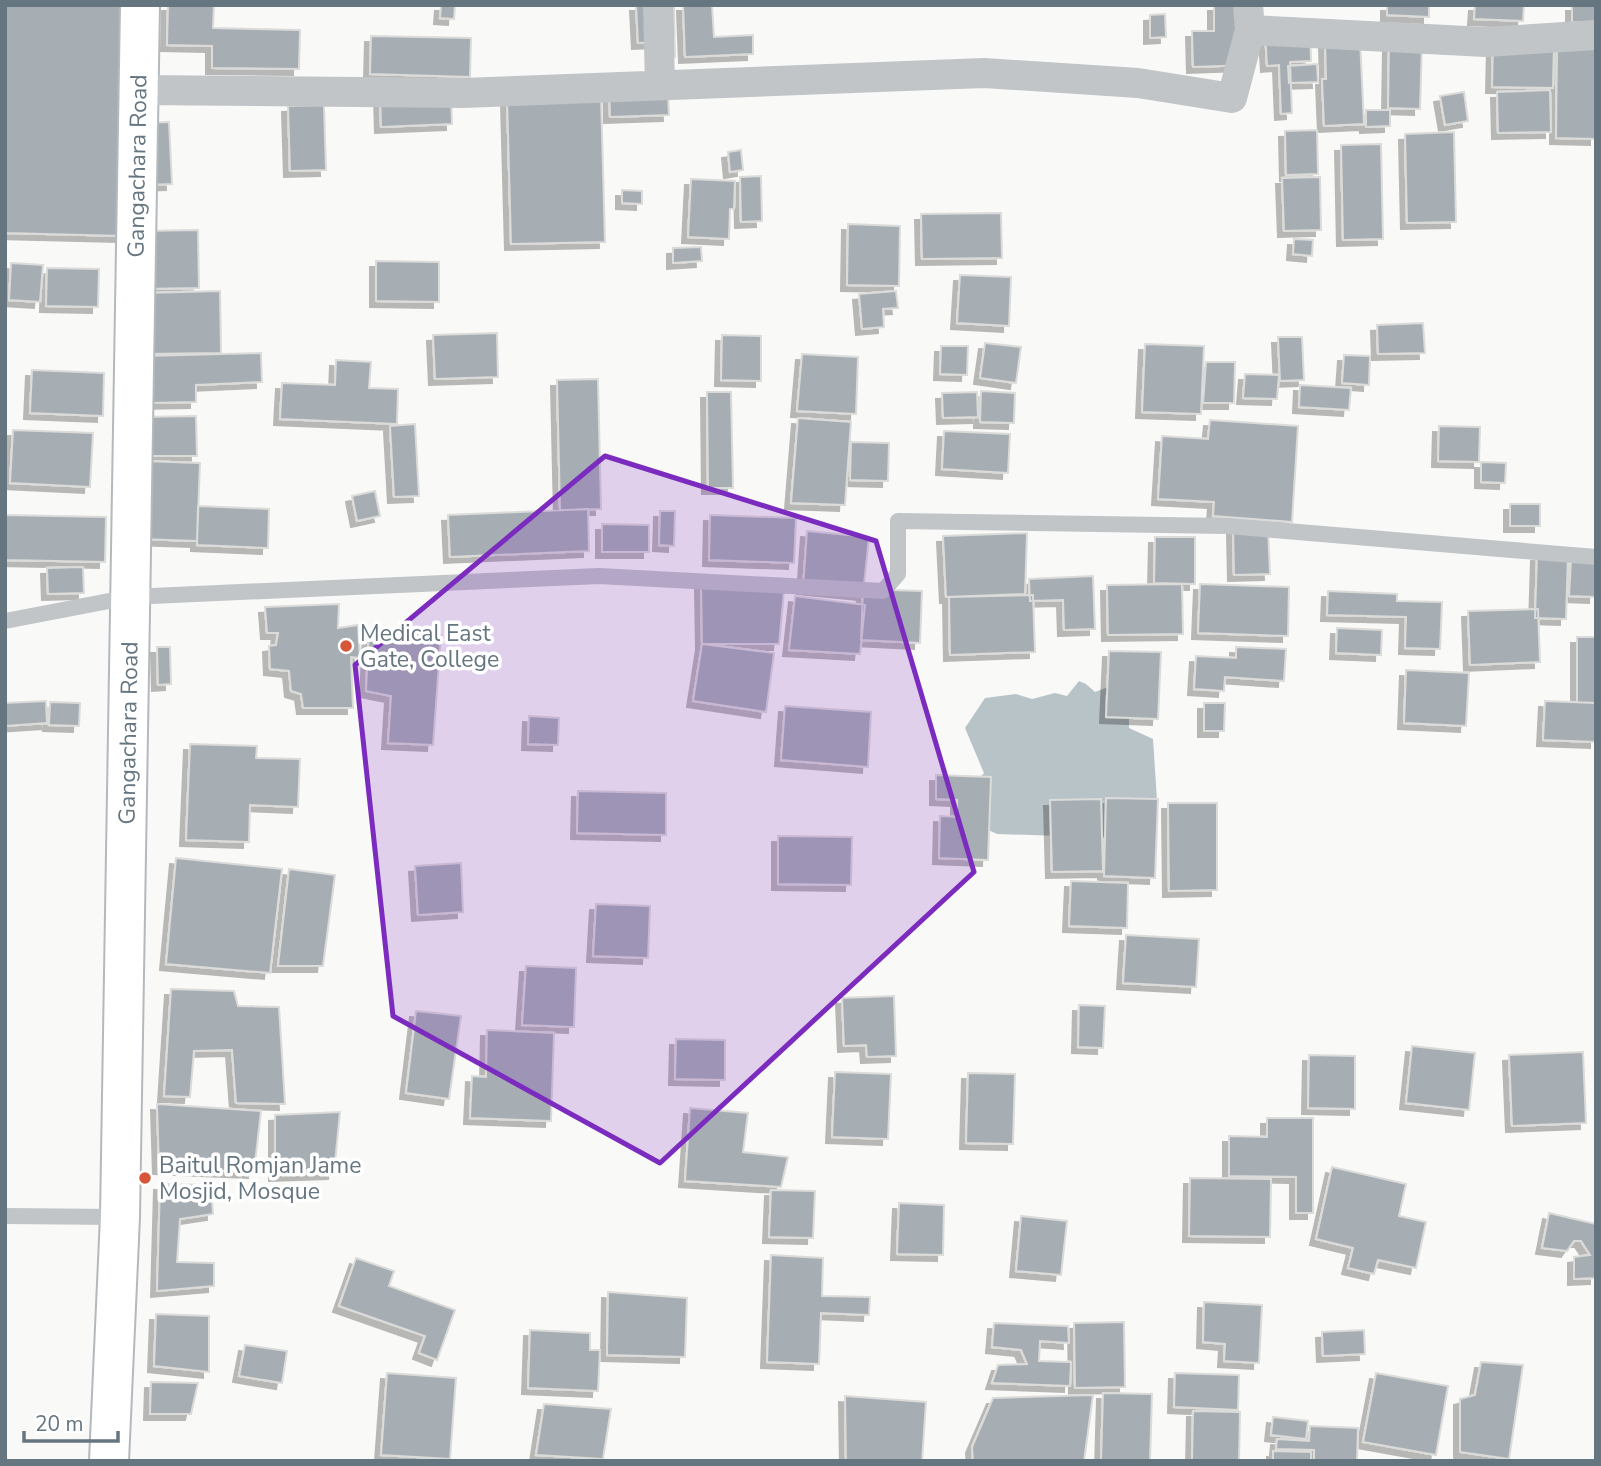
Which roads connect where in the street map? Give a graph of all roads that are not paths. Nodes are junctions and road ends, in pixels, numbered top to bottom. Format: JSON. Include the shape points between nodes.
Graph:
{"nodes":[{"id":1,"x":139,"y":5,"type":"edge"},
{"id":2,"x":658,"y":5,"type":"edge"},
{"id":3,"x":1249,"y":17,"type":"edge"},
{"id":4,"x":1596,"y":35,"type":"edge"},
{"id":5,"x":660,"y":85,"type":"junction"},
{"id":6,"x":138,"y":90,"type":"junction"},
{"id":7,"x":1596,"y":557,"type":"edge"},
{"id":8,"x":130,"y":597,"type":"junction"},
{"id":9,"x":5,"y":621,"type":"edge"},
{"id":10,"x":5,"y":1216,"type":"edge"},
{"id":11,"x":120,"y":1217,"type":"junction"},
{"id":12,"x":109,"y":1461,"type":"edge"}],
"edges":[{"from":1,"to":6,"type":"main road","name":"Gangachara Road"},
{"from":2,"to":5,"type":"street"},
{"from":3,"to":4,"type":"street","via":[[1486,42]]},
{"from":3,"to":5,"type":"street","via":[[1232,98],[1138,83],[984,73]]},
{"from":5,"to":6,"type":"street","via":[[463,93]]},
{"from":6,"to":8,"type":"main road","name":"Gangachara Road"},
{"from":7,"to":8,"type":"lane","via":[[1227,526],[898,521],[898,574],[883,592],[599,576]]},
{"from":8,"to":9,"type":"lane"},
{"from":8,"to":11,"type":"main road","name":"Gangachara Road"},
{"from":10,"to":11,"type":"lane"},
{"from":11,"to":12,"type":"main road","name":"Gangachara Road"}]}
